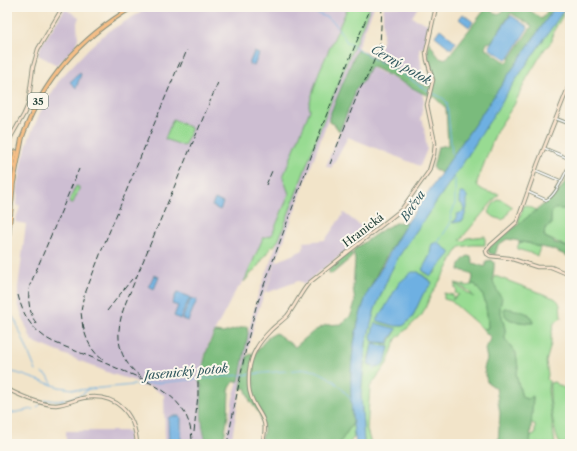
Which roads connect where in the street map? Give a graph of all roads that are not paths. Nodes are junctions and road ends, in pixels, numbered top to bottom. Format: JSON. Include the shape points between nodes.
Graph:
{"nodes":[{"id":1,"x":63,"y":7,"type":"edge"},
{"id":2,"x":133,"y":7,"type":"edge"},
{"id":3,"x":436,"y":7,"type":"edge"},
{"id":4,"x":570,"y":83,"type":"edge"},
{"id":5,"x":569,"y":89,"type":"edge"},
{"id":6,"x":556,"y":118,"type":"junction"},
{"id":7,"x":570,"y":124,"type":"edge"},
{"id":8,"x":22,"y":138,"type":"junction"},
{"id":9,"x":7,"y":144,"type":"edge"},
{"id":10,"x":544,"y":148,"type":"junction"},
{"id":11,"x":570,"y":159,"type":"edge"},
{"id":12,"x":570,"y":164,"type":"edge"},
{"id":13,"x":535,"y":170,"type":"junction"},
{"id":14,"x":561,"y":181,"type":"junction"},
{"id":15,"x":528,"y":192,"type":"junction"},
{"id":16,"x":7,"y":204,"type":"edge"},
{"id":17,"x":7,"y":252,"type":"edge"},
{"id":18,"x":570,"y":275,"type":"edge"},
{"id":19,"x":8,"y":389,"type":"edge"},
{"id":20,"x":137,"y":444,"type":"edge"},
{"id":21,"x":262,"y":444,"type":"edge"}],
"edges":[{"from":1,"to":9,"type":"street","via":[[38,49],[28,105]]},
{"from":2,"to":8,"type":"main road","number":"35","via":[[94,34],[68,59],[40,98]]},
{"from":3,"to":21,"type":"street","name":"Hranická","via":[[426,50],[433,78],[427,100],[435,150],[431,167],[400,212],[306,287],[289,313],[256,349],[251,359],[250,394],[264,421],[265,433]]},
{"from":4,"to":5,"type":"street"},
{"from":5,"to":6,"type":"street"},
{"from":6,"to":7,"type":"street"},
{"from":6,"to":10,"type":"street"},
{"from":8,"to":16,"type":"highway","number":"35","via":[[11,171]]},
{"from":8,"to":17,"type":"highway","number":"35","via":[[13,184]]},
{"from":10,"to":11,"type":"street"},
{"from":10,"to":13,"type":"street"},
{"from":12,"to":14,"type":"street"},
{"from":13,"to":14,"type":"street"},
{"from":13,"to":15,"type":"street"},
{"from":14,"to":15,"type":"street","via":[[548,199]]},
{"from":15,"to":18,"type":"street","via":[[517,222],[487,249],[487,254],[537,267],[551,268]]},
{"from":19,"to":20,"type":"street","via":[[48,404],[63,404],[98,397],[112,401],[124,409],[132,420]]}]}
